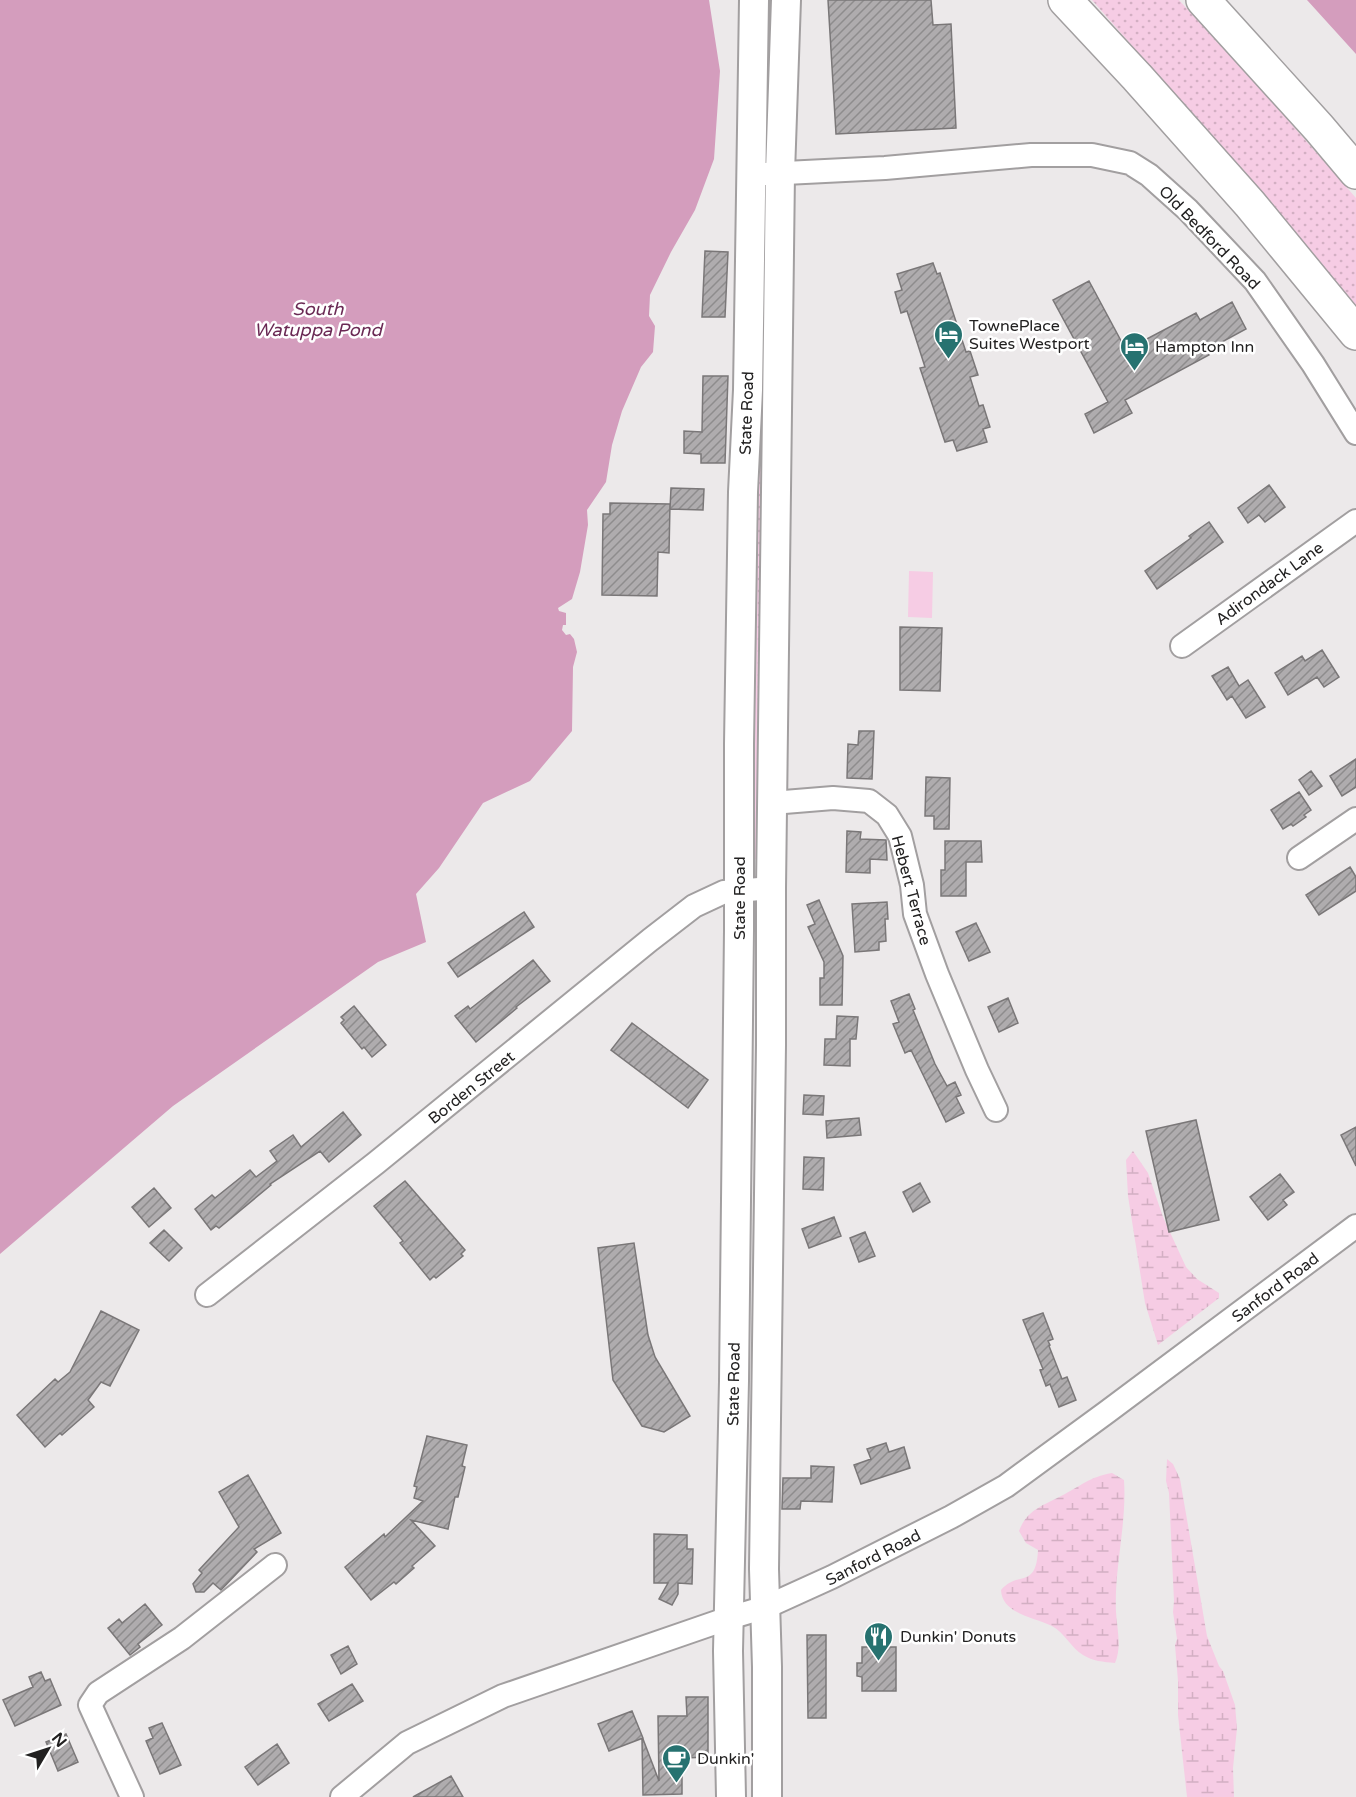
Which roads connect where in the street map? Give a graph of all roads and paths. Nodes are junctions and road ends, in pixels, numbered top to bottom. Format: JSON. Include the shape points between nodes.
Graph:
{"nodes":[{"id":1,"x":754,"y":0,"type":"edge"},
{"id":2,"x":786,"y":0,"type":"edge"},
{"id":3,"x":1065,"y":0,"type":"edge"},
{"id":4,"x":1203,"y":0,"type":"edge"},
{"id":5,"x":1356,"y":172,"type":"edge"},
{"id":6,"x":780,"y":173,"type":"junction"},
{"id":7,"x":752,"y":175,"type":"junction"},
{"id":8,"x":1356,"y":333,"type":"edge"},
{"id":9,"x":747,"y":401,"type":"junction"},
{"id":10,"x":777,"y":401,"type":"junction"},
{"id":11,"x":1356,"y":433,"type":"edge"},
{"id":12,"x":1356,"y":521,"type":"edge"},
{"id":13,"x":1182,"y":646,"type":"dead end"},
{"id":14,"x":772,"y":803,"type":"junction"},
{"id":15,"x":1356,"y":819,"type":"edge"},
{"id":16,"x":1299,"y":858,"type":"dead end"},
{"id":17,"x":771,"y":888,"type":"junction"},
{"id":18,"x":739,"y":891,"type":"junction"},
{"id":19,"x":996,"y":1110,"type":"dead end"},
{"id":20,"x":1356,"y":1226,"type":"edge"},
{"id":21,"x":207,"y":1295,"type":"dead end"},
{"id":22,"x":274,"y":1565,"type":"dead end"},
{"id":23,"x":766,"y":1607,"type":"junction"},
{"id":24,"x":729,"y":1618,"type":"junction"},
{"id":25,"x":132,"y":1797,"type":"edge"},
{"id":26,"x":342,"y":1797,"type":"edge"},
{"id":27,"x":731,"y":1797,"type":"edge"},
{"id":28,"x":767,"y":1797,"type":"edge"}],
"edges":[{"from":1,"to":7,"type":"main road","name":"State Road"},
{"from":2,"to":6,"type":"main road","name":"State Road"},
{"from":3,"to":8,"type":"highway","via":[[1250,204]]},
{"from":4,"to":5,"type":"highway"},
{"from":6,"to":7,"type":"street","name":"Old Bedford Road"},
{"from":6,"to":10,"type":"main road","name":"State Road"},
{"from":6,"to":11,"type":"street","name":"Old Bedford Road","via":[[1031,155],[1092,155],[1130,163],[1188,210],[1255,282]]},
{"from":7,"to":9,"type":"main road","name":"State Road"},
{"from":9,"to":10,"type":"street"},
{"from":9,"to":18,"type":"main road","name":"State Road"},
{"from":10,"to":14,"type":"main road","name":"State Road"},
{"from":12,"to":13,"type":"street","name":"Adirondack Lane"},
{"from":14,"to":17,"type":"main road","name":"State Road"},
{"from":14,"to":19,"type":"street","name":"Hebert Terrace","via":[[833,798],[869,801],[887,815],[900,836],[915,914],[937,974]]},
{"from":15,"to":16,"type":"street"},
{"from":17,"to":18,"type":"street","name":"Borden Street"},
{"from":17,"to":23,"type":"main road","name":"State Road"},
{"from":18,"to":21,"type":"street","name":"Borden Street","via":[[724,892],[694,906]]},
{"from":18,"to":24,"type":"main road","name":"State Road"},
{"from":20,"to":23,"type":"street","name":"Sanford Road","via":[[1006,1486],[838,1575]]},
{"from":22,"to":25,"type":"street","via":[[182,1638],[98,1693],[90,1705]]},
{"from":23,"to":24,"type":"street","name":"Sanford Road"},
{"from":23,"to":28,"type":"main road","name":"State Road"},
{"from":24,"to":26,"type":"street","name":"Sanford Road","via":[[503,1696],[407,1743]]},
{"from":24,"to":27,"type":"main road","name":"State Road"}]}
